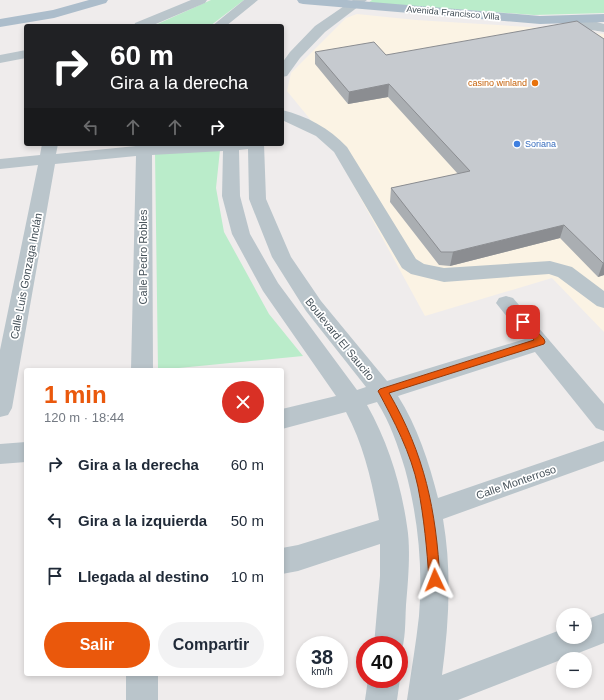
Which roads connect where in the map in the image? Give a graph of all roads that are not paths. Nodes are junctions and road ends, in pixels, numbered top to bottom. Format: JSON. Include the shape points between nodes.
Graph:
{"nodes":[{"id":1,"x":79,"y":0,"type":"edge"},
{"id":2,"x":102,"y":0,"type":"edge"},
{"id":3,"x":201,"y":0,"type":"edge"},
{"id":4,"x":252,"y":0,"type":"edge"},
{"id":5,"x":303,"y":0,"type":"edge"},
{"id":6,"x":349,"y":2,"type":"edge"},
{"id":7,"x":0,"y":16,"type":"edge"},
{"id":8,"x":604,"y":18,"type":"edge"},
{"id":9,"x":576,"y":20,"type":"junction"},
{"id":10,"x":0,"y":24,"type":"edge"},
{"id":11,"x":147,"y":24,"type":"edge"},
{"id":12,"x":221,"y":24,"type":"edge"},
{"id":13,"x":604,"y":28,"type":"edge"},
{"id":14,"x":298,"y":35,"type":"dead end"},
{"id":15,"x":24,"y":54,"type":"edge"},
{"id":16,"x":0,"y":59,"type":"edge"},
{"id":17,"x":284,"y":69,"type":"edge"},
{"id":18,"x":284,"y":116,"type":"edge"},
{"id":19,"x":173,"y":146,"type":"edge"},
{"id":20,"x":231,"y":146,"type":"edge"},
{"id":21,"x":256,"y":146,"type":"edge"},
{"id":22,"x":144,"y":147,"type":"edge"},
{"id":23,"x":49,"y":151,"type":"edge"},
{"id":24,"x":0,"y":164,"type":"edge"},
{"id":25,"x":604,"y":301,"type":"edge"},
{"id":26,"x":506,"y":303,"type":"dead end"},
{"id":27,"x":540,"y":342,"type":"junction"},
{"id":28,"x":142,"y":368,"type":"edge"},
{"id":29,"x":383,"y":391,"type":"junction"},
{"id":30,"x":352,"y":401,"type":"junction"},
{"id":31,"x":0,"y":408,"type":"edge"},
{"id":32,"x":284,"y":418,"type":"edge"},
{"id":33,"x":604,"y":421,"type":"edge"},
{"id":34,"x":604,"y":451,"type":"edge"},
{"id":35,"x":24,"y":452,"type":"edge"},
{"id":36,"x":0,"y":454,"type":"edge"},
{"id":37,"x":427,"y":513,"type":"junction"},
{"id":38,"x":394,"y":527,"type":"junction"},
{"id":39,"x":284,"y":561,"type":"edge"},
{"id":40,"x":604,"y":628,"type":"edge"},
{"id":41,"x":592,"y":632,"type":"edge"},
{"id":42,"x":390,"y":636,"type":"edge"},
{"id":43,"x":563,"y":644,"type":"edge"},
{"id":44,"x":142,"y":676,"type":"edge"},
{"id":45,"x":383,"y":688,"type":"edge"},
{"id":46,"x":423,"y":699,"type":"edge"},
{"id":47,"x":142,"y":700,"type":"edge"},
{"id":48,"x":381,"y":700,"type":"edge"}],
"edges":[{"from":1,"to":7,"type":"main road"},
{"from":2,"to":10,"type":"main road","via":[[54,14]]},
{"from":3,"to":11,"type":"street"},
{"from":4,"to":12,"type":"street"},
{"from":5,"to":6,"type":"main road","name":"Avenida Francisco Villa"},
{"from":6,"to":9,"type":"main road","name":"Avenida Francisco Villa","via":[[497,17]]},
{"from":6,"to":14,"type":"street"},
{"from":6,"to":17,"type":"street","via":[[320,29]]},
{"from":8,"to":9,"type":"main road","name":"Avenida Francisco Villa"},
{"from":9,"to":13,"type":"street","via":[[588,26]]},
{"from":15,"to":16,"type":"street"},
{"from":18,"to":25,"type":"street","via":[[315,128],[333,140],[409,263],[418,269],[444,275],[550,268],[565,272]]},
{"from":19,"to":22,"type":"street"},
{"from":20,"to":30,"type":"street","via":[[231,196],[241,234],[270,286]]},
{"from":21,"to":29,"type":"street","name":"Boulevard El Saucito","via":[[257,196],[272,242],[286,268],[318,314]]},
{"from":22,"to":23,"type":"street"},
{"from":22,"to":28,"type":"street","name":"Calle Pedro Robles"},
{"from":23,"to":24,"type":"street"},
{"from":23,"to":31,"type":"street","name":"Calle Luis Gonzaga Inclán"},
{"from":26,"to":27,"type":"street"},
{"from":27,"to":29,"type":"street"},
{"from":27,"to":33,"type":"street"},
{"from":29,"to":30,"type":"street"},
{"from":29,"to":37,"type":"street","name":"Boulevard El Saucito","via":[[408,440],[423,485]]},
{"from":30,"to":32,"type":"street"},
{"from":30,"to":38,"type":"street","via":[[366,426],[382,470]]},
{"from":34,"to":37,"type":"street","name":"Calle Monterroso"},
{"from":35,"to":36,"type":"street"},
{"from":37,"to":46,"type":"street","name":"Boulevard El Saucito","via":[[435,569],[434,603]]},
{"from":38,"to":39,"type":"street"},
{"from":38,"to":42,"type":"street"},
{"from":40,"to":41,"type":"street"},
{"from":43,"to":46,"type":"street"},
{"from":44,"to":47,"type":"street"},
{"from":45,"to":48,"type":"street"}]}
